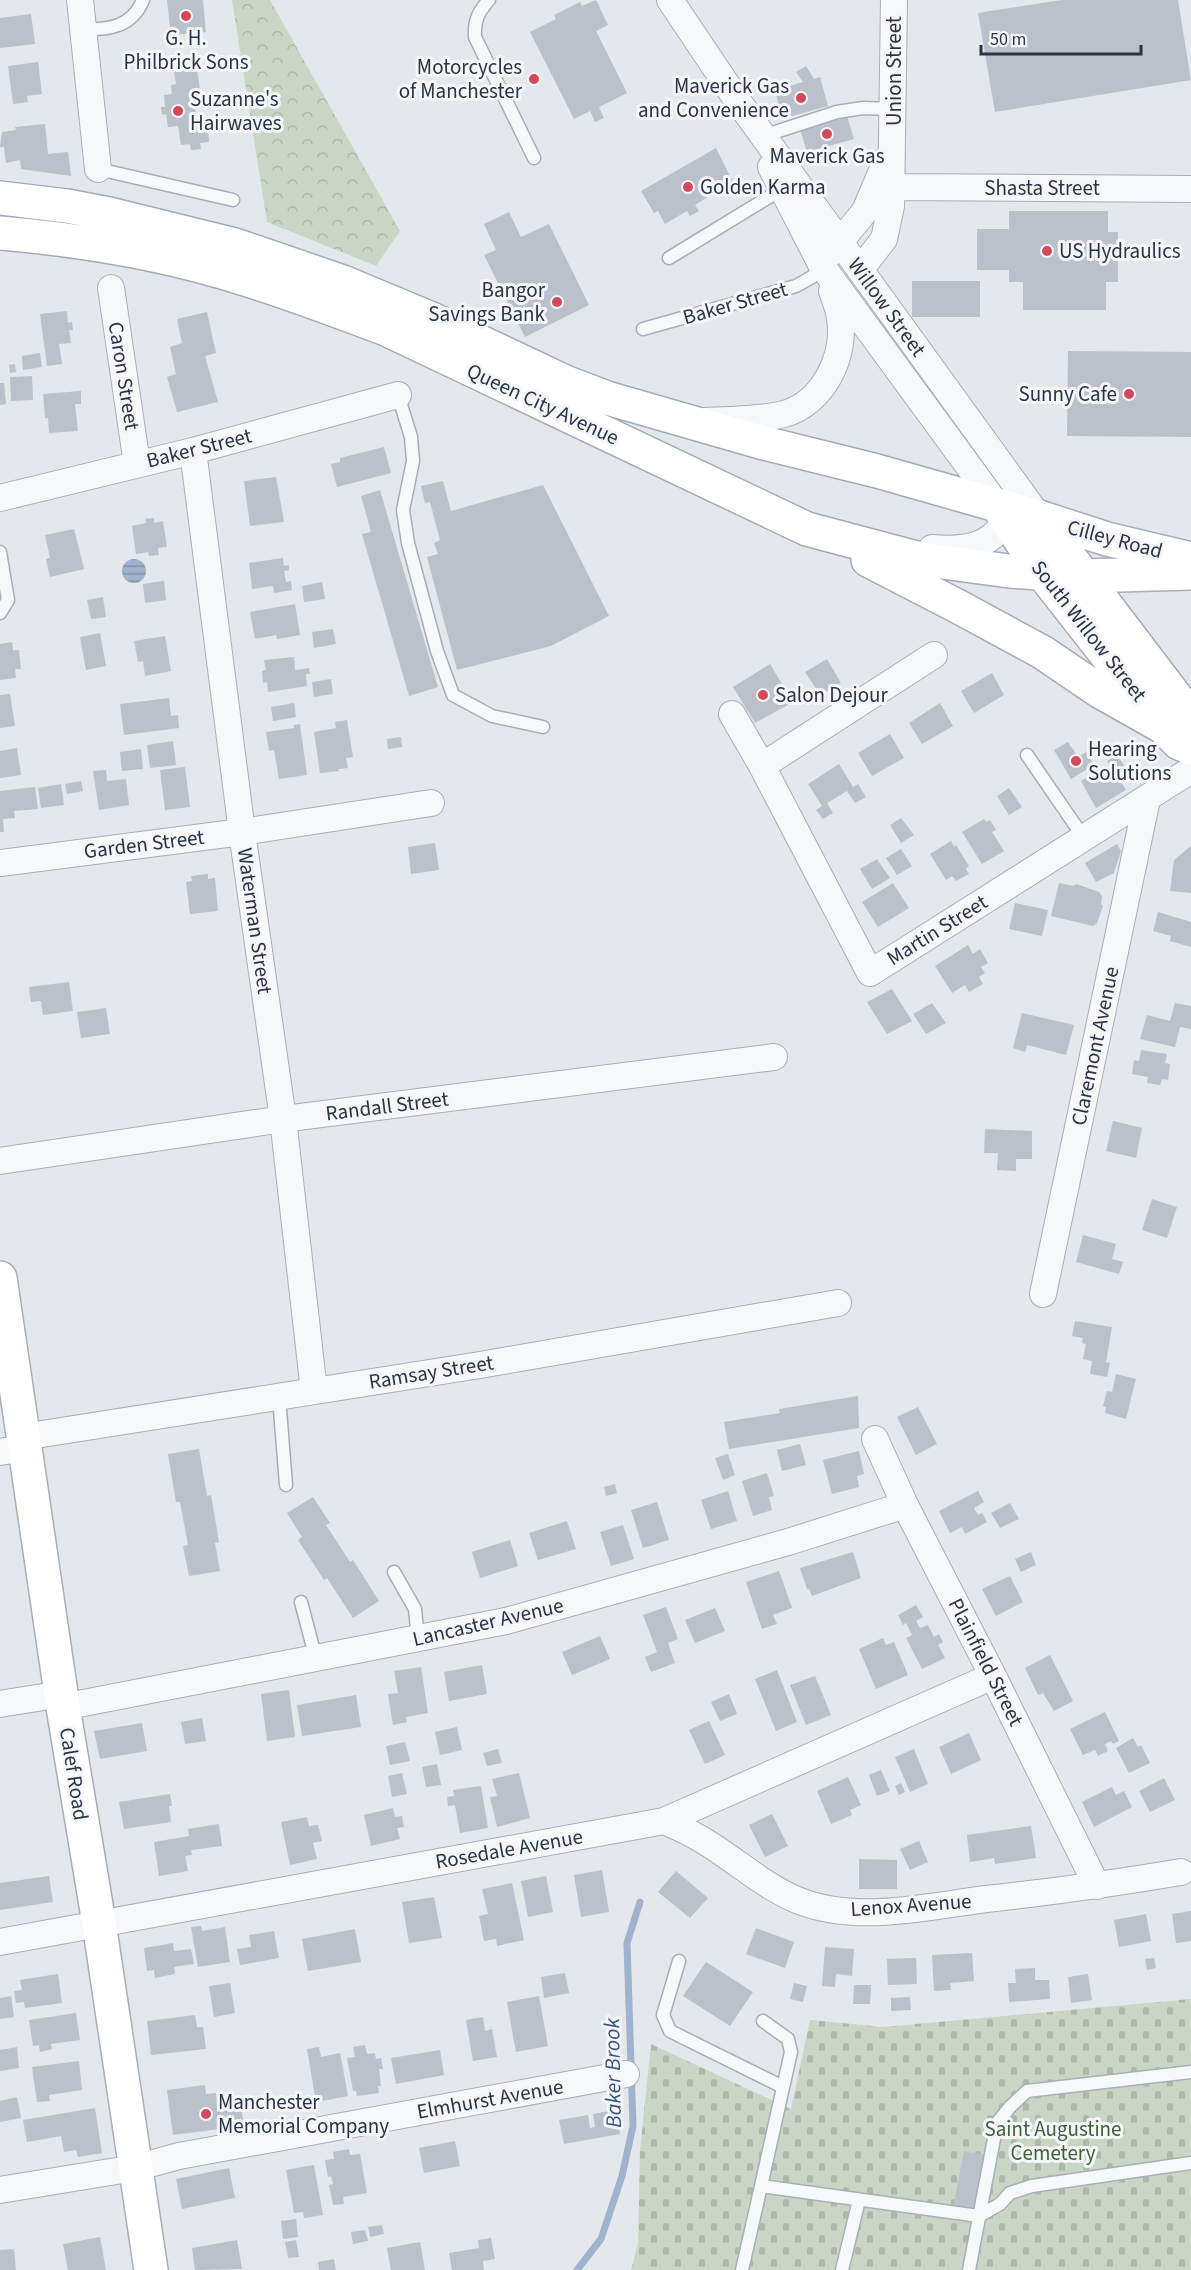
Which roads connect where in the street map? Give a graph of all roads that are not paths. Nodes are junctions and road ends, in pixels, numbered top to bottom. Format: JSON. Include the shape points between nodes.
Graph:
{"nodes":[{"id":1,"x":81,"y":0,"type":"edge"},
{"id":2,"x":143,"y":0,"type":"edge"},
{"id":3,"x":489,"y":0,"type":"edge"},
{"id":4,"x":670,"y":0,"type":"edge"},
{"id":5,"x":894,"y":0,"type":"edge"},
{"id":6,"x":83,"y":29,"type":"junction"},
{"id":7,"x":735,"y":97,"type":"junction"},
{"id":8,"x":893,"y":109,"type":"junction"},
{"id":9,"x":763,"y":136,"type":"junction"},
{"id":10,"x":893,"y":142,"type":"junction"},
{"id":11,"x":534,"y":158,"type":"dead end"},
{"id":12,"x":98,"y":169,"type":"joint"},
{"id":13,"x":893,"y":187,"type":"junction"},
{"id":14,"x":782,"y":189,"type":"junction"},
{"id":15,"x":1190,"y":190,"type":"edge"},
{"id":16,"x":0,"y":198,"type":"edge"},
{"id":17,"x":233,"y":200,"type":"dead end"},
{"id":18,"x":0,"y":233,"type":"edge"},
{"id":19,"x":840,"y":242,"type":"junction"},
{"id":20,"x":669,"y":258,"type":"dead end"},
{"id":21,"x":822,"y":266,"type":"junction"},
{"id":22,"x":860,"y":270,"type":"junction"},
{"id":23,"x":111,"y":288,"type":"dead end"},
{"id":24,"x":643,"y":329,"type":"dead end"},
{"id":25,"x":398,"y":395,"type":"joint"},
{"id":26,"x":691,"y":422,"type":"junction"},
{"id":27,"x":193,"y":451,"type":"junction"},
{"id":28,"x":137,"y":464,"type":"junction"},
{"id":29,"x":0,"y":498,"type":"edge"},
{"id":30,"x":1013,"y":506,"type":"junction"},
{"id":31,"x":807,"y":529,"type":"junction"},
{"id":32,"x":839,"y":538,"type":"junction"},
{"id":33,"x":0,"y":552,"type":"edge"},
{"id":34,"x":1191,"y":559,"type":"edge"},
{"id":35,"x":1191,"y":573,"type":"edge"},
{"id":36,"x":1043,"y":574,"type":"junction"},
{"id":37,"x":1083,"y":576,"type":"junction"},
{"id":38,"x":0,"y":613,"type":"edge"},
{"id":39,"x":934,"y":655,"type":"dead end"},
{"id":40,"x":732,"y":714,"type":"dead end"},
{"id":41,"x":1177,"y":722,"type":"edge"},
{"id":42,"x":543,"y":727,"type":"dead end"},
{"id":43,"x":1191,"y":748,"type":"edge"},
{"id":44,"x":1027,"y":755,"type":"dead end"},
{"id":45,"x":762,"y":766,"type":"junction"},
{"id":46,"x":1191,"y":770,"type":"edge"},
{"id":47,"x":1147,"y":799,"type":"junction"},
{"id":48,"x":430,"y":804,"type":"dead end"},
{"id":49,"x":242,"y":832,"type":"junction"},
{"id":50,"x":1084,"y":838,"type":"junction"},
{"id":51,"x":0,"y":863,"type":"edge"},
{"id":52,"x":774,"y":1056,"type":"dead end"},
{"id":53,"x":283,"y":1119,"type":"junction"},
{"id":54,"x":0,"y":1161,"type":"edge"},
{"id":55,"x":0,"y":1278,"type":"edge"},
{"id":56,"x":1043,"y":1294,"type":"dead end"},
{"id":57,"x":838,"y":1304,"type":"dead end"},
{"id":58,"x":314,"y":1391,"type":"junction"},
{"id":59,"x":279,"y":1397,"type":"junction"},
{"id":60,"x":875,"y":1439,"type":"dead end"},
{"id":61,"x":16,"y":1446,"type":"edge"},
{"id":62,"x":286,"y":1485,"type":"dead end"},
{"id":63,"x":905,"y":1504,"type":"junction"},
{"id":64,"x":394,"y":1572,"type":"dead end"},
{"id":65,"x":302,"y":1602,"type":"dead end"},
{"id":66,"x":418,"y":1639,"type":"junction"},
{"id":67,"x":316,"y":1659,"type":"junction"},
{"id":68,"x":993,"y":1676,"type":"junction"},
{"id":69,"x":62,"y":1701,"type":"junction"},
{"id":70,"x":0,"y":1704,"type":"edge"},
{"id":71,"x":664,"y":1821,"type":"junction"},
{"id":72,"x":1181,"y":1872,"type":"dead end"},
{"id":73,"x":1097,"y":1886,"type":"junction"},
{"id":74,"x":99,"y":1923,"type":"junction"},
{"id":75,"x":0,"y":1942,"type":"edge"},
{"id":76,"x":679,"y":1961,"type":"dead end"},
{"id":77,"x":764,"y":2021,"type":"dead end"},
{"id":78,"x":1191,"y":2072,"type":"edge"},
{"id":79,"x":626,"y":2074,"type":"dead end"},
{"id":80,"x":783,"y":2087,"type":"junction"},
{"id":81,"x":1191,"y":2163,"type":"edge"},
{"id":82,"x":135,"y":2168,"type":"junction"},
{"id":83,"x":761,"y":2186,"type":"junction"},
{"id":84,"x":0,"y":2190,"type":"edge"},
{"id":85,"x":859,"y":2200,"type":"junction"},
{"id":86,"x":979,"y":2216,"type":"junction"},
{"id":87,"x":151,"y":2270,"type":"edge"},
{"id":88,"x":742,"y":2270,"type":"edge"},
{"id":89,"x":842,"y":2270,"type":"edge"},
{"id":90,"x":969,"y":2270,"type":"edge"}],
"edges":[{"from":1,"to":6,"type":"street"},
{"from":2,"to":6,"type":"lane","via":[[121,26]]},
{"from":3,"to":11,"type":"lane","via":[[474,23],[476,37]]},
{"from":4,"to":7,"type":"street","name":"Willow Street"},
{"from":5,"to":8,"type":"street","name":"Union Street"},
{"from":6,"to":12,"type":"street"},
{"from":7,"to":9,"type":"street","name":"Willow Street"},
{"from":7,"to":14,"type":"street","name":"Willow Street"},
{"from":8,"to":9,"type":"lane","via":[[837,112]]},
{"from":8,"to":10,"type":"street","name":"Union Street"},
{"from":9,"to":19,"type":"street","name":"Willow Street"},
{"from":10,"to":13,"type":"street","name":"Union Street"},
{"from":10,"to":19,"type":"street","name":"Union Street","via":[[865,211]]},
{"from":12,"to":17,"type":"lane"},
{"from":13,"to":15,"type":"street","name":"Shasta Street"},
{"from":13,"to":22,"type":"street","name":"Union Street","via":[[884,239]]},
{"from":14,"to":20,"type":"lane"},
{"from":14,"to":21,"type":"street","name":"Willow Street"},
{"from":16,"to":26,"type":"main road","name":"Queen City Avenue","via":[[109,214],[247,248],[394,303],[607,399]]},
{"from":18,"to":31,"type":"main road","name":"Queen City Avenue","via":[[103,246],[186,263],[317,303],[386,329]]},
{"from":19,"to":21,"type":"street","name":"Union Street"},
{"from":19,"to":22,"type":"street","name":"Willow Street"},
{"from":21,"to":24,"type":"lane","name":"Baker Street","via":[[796,286]]},
{"from":21,"to":26,"type":"street","via":[[841,318],[837,356],[823,386],[812,399],[785,413]]},
{"from":21,"to":30,"type":"street","name":"Willow Street"},
{"from":22,"to":30,"type":"street","name":"Willow Street"},
{"from":23,"to":28,"type":"street","name":"Caron Street"},
{"from":25,"to":27,"type":"street","name":"Baker Street"},
{"from":25,"to":42,"type":"lane","via":[[411,437],[413,461],[403,510],[408,543],[453,695],[492,716]]},
{"from":26,"to":30,"type":"main road","name":"Queen City Avenue"},
{"from":27,"to":28,"type":"street","name":"Baker Street"},
{"from":27,"to":49,"type":"street","name":"Waterman Street"},
{"from":28,"to":29,"type":"street","name":"Baker Street"},
{"from":30,"to":32,"type":"street","via":[[1002,526],[986,541],[970,548]]},
{"from":30,"to":34,"type":"main road","name":"Cilley Road","via":[[1107,539]]},
{"from":30,"to":36,"type":"main road","name":"South Willow Street"},
{"from":30,"to":37,"type":"main road","name":"South Willow Street"},
{"from":31,"to":32,"type":"main road","name":"Queen City Avenue"},
{"from":31,"to":41,"type":"main road","via":[[1042,652],[1101,692]]},
{"from":32,"to":36,"type":"main road","name":"Queen City Avenue","via":[[920,559]]},
{"from":33,"to":38,"type":"lane","via":[[8,600]]},
{"from":35,"to":37,"type":"main road","name":"Cilley Road"},
{"from":36,"to":37,"type":"main road","name":"Queen City Avenue"},
{"from":36,"to":41,"type":"main road","name":"South Willow Street"},
{"from":37,"to":41,"type":"main road","name":"South Willow Street"},
{"from":39,"to":45,"type":"street"},
{"from":40,"to":45,"type":"street","name":"Martin Street"},
{"from":41,"to":43,"type":"main road","name":"South Willow Street","via":[[1179,743]]},
{"from":44,"to":50,"type":"lane"},
{"from":45,"to":50,"type":"street","name":"Martin Street","via":[[870,972]]},
{"from":46,"to":47,"type":"street","name":"Martin Street"},
{"from":47,"to":50,"type":"street","name":"Martin Street"},
{"from":47,"to":56,"type":"street","name":"Claremont Avenue"},
{"from":48,"to":49,"type":"street","name":"Garden Street"},
{"from":49,"to":51,"type":"street","name":"Garden Street"},
{"from":49,"to":53,"type":"street","name":"Waterman Street"},
{"from":52,"to":53,"type":"street","name":"Randall Street"},
{"from":53,"to":54,"type":"street","name":"Randall Street"},
{"from":53,"to":58,"type":"street","name":"Waterman Street"},
{"from":55,"to":61,"type":"main road","name":"Calef Road"},
{"from":57,"to":58,"type":"street","name":"Ramsay Street"},
{"from":58,"to":59,"type":"street","name":"Ramsay Street"},
{"from":59,"to":61,"type":"street","name":"Ramsay Street"},
{"from":59,"to":62,"type":"lane"},
{"from":60,"to":63,"type":"street","name":"Plainfield Street"},
{"from":61,"to":69,"type":"main road","name":"Calef Road"},
{"from":63,"to":66,"type":"street","name":"Lancaster Avenue","via":[[788,1542],[506,1621]]},
{"from":63,"to":68,"type":"street","name":"Plainfield Street"},
{"from":64,"to":66,"type":"lane","via":[[415,1609]]},
{"from":65,"to":67,"type":"lane"},
{"from":66,"to":67,"type":"street","name":"Lancaster Avenue"},
{"from":67,"to":69,"type":"street","name":"Lancaster Avenue"},
{"from":68,"to":71,"type":"street","name":"Rosedale Avenue"},
{"from":68,"to":73,"type":"street","name":"Plainfield Street"},
{"from":69,"to":70,"type":"street","name":"Lancaster Avenue"},
{"from":69,"to":74,"type":"main road","name":"Calef Road"},
{"from":71,"to":73,"type":"street","name":"Lenox Avenue","via":[[690,1832],[796,1899],[836,1910],[888,1911]]},
{"from":71,"to":74,"type":"street","name":"Rosedale Avenue"},
{"from":72,"to":73,"type":"street","name":"Lenox Avenue"},
{"from":74,"to":75,"type":"street","name":"Rosedale Avenue"},
{"from":74,"to":82,"type":"main road","name":"Calef Road"},
{"from":76,"to":80,"type":"lane","via":[[663,2014],[670,2031]]},
{"from":77,"to":80,"type":"lane","via":[[788,2039],[791,2052]]},
{"from":78,"to":86,"type":"lane","via":[[1027,2091],[997,2123]]},
{"from":79,"to":82,"type":"street","name":"Elmhurst Avenue","via":[[179,2156]]},
{"from":80,"to":83,"type":"lane"},
{"from":81,"to":86,"type":"lane","via":[[1032,2186],[1010,2193]]},
{"from":82,"to":84,"type":"street","name":"Elmhurst Avenue"},
{"from":82,"to":87,"type":"main road","name":"Calef Road"},
{"from":83,"to":85,"type":"lane"},
{"from":83,"to":88,"type":"lane"},
{"from":85,"to":86,"type":"lane"},
{"from":85,"to":89,"type":"lane"},
{"from":86,"to":90,"type":"lane"}]}
